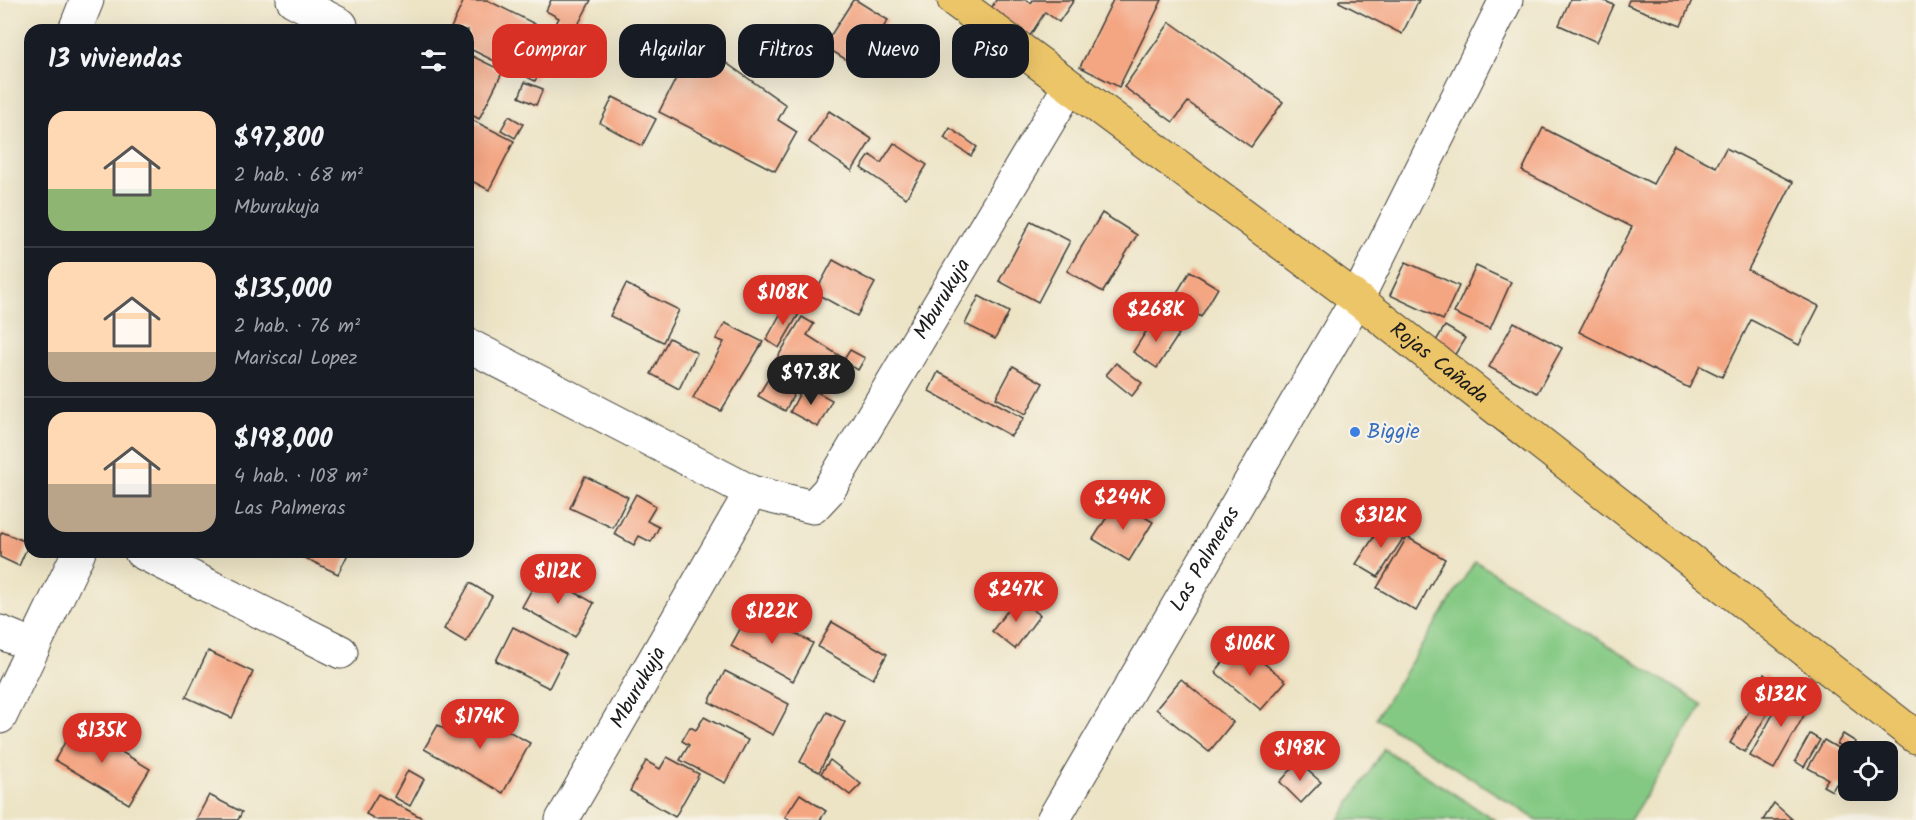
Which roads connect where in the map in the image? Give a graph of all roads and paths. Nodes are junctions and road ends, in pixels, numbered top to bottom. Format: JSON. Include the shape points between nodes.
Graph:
{"nodes":[{"id":1,"x":87,"y":0,"type":"edge"},
{"id":2,"x":293,"y":0,"type":"edge"},
{"id":3,"x":954,"y":0,"type":"edge"},
{"id":4,"x":1506,"y":0,"type":"edge"},
{"id":5,"x":345,"y":18,"type":"edge"},
{"id":6,"x":77,"y":24,"type":"edge"},
{"id":7,"x":1069,"y":87,"type":"junction"},
{"id":8,"x":1357,"y":299,"type":"junction"},
{"id":9,"x":474,"y":348,"type":"edge"},
{"id":10,"x":751,"y":492,"type":"junction"},
{"id":11,"x":76,"y":558,"type":"edge"},
{"id":12,"x":153,"y":558,"type":"edge"},
{"id":13,"x":0,"y":632,"type":"edge"},
{"id":14,"x":34,"y":646,"type":"junction"},
{"id":15,"x":340,"y":652,"type":"dead end"},
{"id":16,"x":0,"y":717,"type":"edge"},
{"id":17,"x":1916,"y":737,"type":"edge"},
{"id":18,"x":562,"y":820,"type":"edge"},
{"id":19,"x":1053,"y":820,"type":"edge"}],
"edges":[{"from":1,"to":6,"type":"street"},
{"from":2,"to":5,"type":"street"},
{"from":3,"to":7,"type":"main road","name":"Rojas Cañada"},
{"from":4,"to":8,"type":"street","name":"Las Palmeras"},
{"from":7,"to":8,"type":"main road","name":"Rojas Cañada"},
{"from":7,"to":10,"type":"street","name":"Mburukuja","via":[[828,491],[813,507]]},
{"from":8,"to":17,"type":"main road","name":"Rojas Cañada"},
{"from":8,"to":19,"type":"street","name":"Las Palmeras"},
{"from":9,"to":10,"type":"street"},
{"from":10,"to":18,"type":"street","name":"Mburukuja"},
{"from":11,"to":14,"type":"street"},
{"from":12,"to":15,"type":"street"},
{"from":13,"to":14,"type":"street"},
{"from":14,"to":16,"type":"street"}]}
